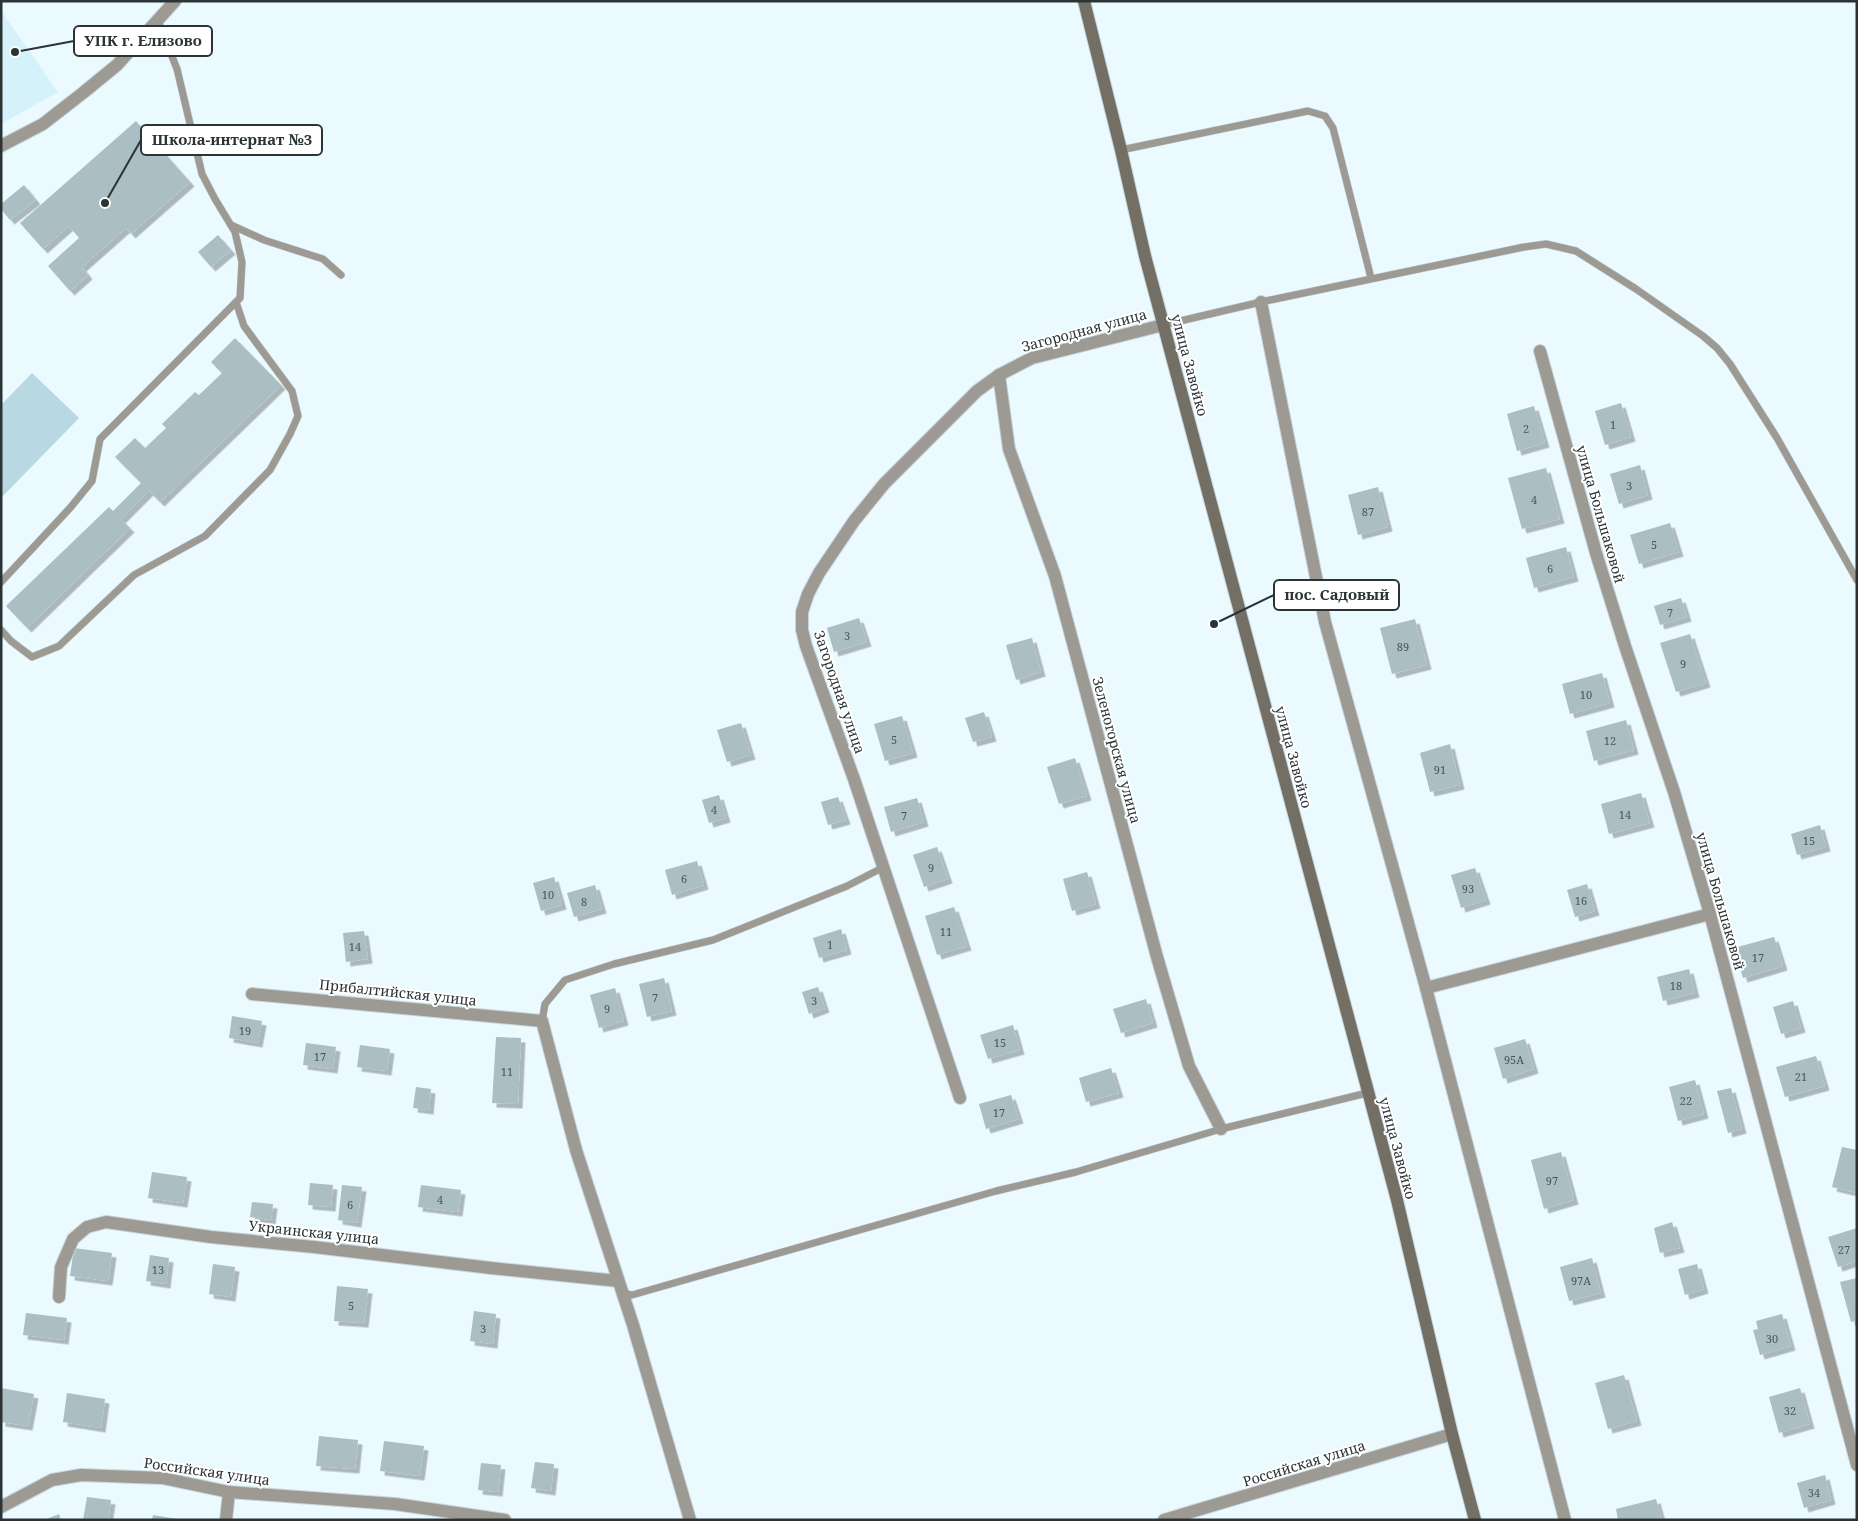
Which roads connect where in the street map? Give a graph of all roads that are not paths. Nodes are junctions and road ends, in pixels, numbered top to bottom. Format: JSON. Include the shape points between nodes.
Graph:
{"nodes":[{"id":1,"x":175,"y":1,"type":"edge"},
{"id":2,"x":1084,"y":1,"type":"edge"},
{"id":3,"x":158,"y":21,"type":"junction"},
{"id":4,"x":1,"y":146,"type":"edge"},
{"id":5,"x":1121,"y":150,"type":"junction"},
{"id":6,"x":231,"y":225,"type":"junction"},
{"id":7,"x":341,"y":275,"type":"dead end"},
{"id":8,"x":1371,"y":278,"type":"junction"},
{"id":9,"x":236,"y":302,"type":"junction"},
{"id":10,"x":1261,"y":302,"type":"junction"},
{"id":11,"x":1163,"y":325,"type":"junction"},
{"id":12,"x":1540,"y":351,"type":"dead end"},
{"id":13,"x":998,"y":375,"type":"junction"},
{"id":14,"x":1857,"y":580,"type":"edge"},
{"id":15,"x":1,"y":582,"type":"edge"},
{"id":16,"x":1,"y":630,"type":"edge"},
{"id":17,"x":882,"y":868,"type":"junction"},
{"id":18,"x":1710,"y":914,"type":"junction"},
{"id":19,"x":1426,"y":988,"type":"junction"},
{"id":20,"x":252,"y":994,"type":"dead end"},
{"id":21,"x":542,"y":1021,"type":"junction"},
{"id":22,"x":1367,"y":1093,"type":"junction"},
{"id":23,"x":960,"y":1098,"type":"dead end"},
{"id":24,"x":1221,"y":1129,"type":"junction"},
{"id":25,"x":619,"y":1284,"type":"junction"},
{"id":26,"x":59,"y":1297,"type":"dead end"},
{"id":27,"x":1452,"y":1434,"type":"junction"},
{"id":28,"x":1857,"y":1464,"type":"edge"},
{"id":29,"x":229,"y":1492,"type":"junction"},
{"id":30,"x":1,"y":1507,"type":"edge"},
{"id":31,"x":226,"y":1520,"type":"edge"},
{"id":32,"x":505,"y":1520,"type":"edge"},
{"id":33,"x":690,"y":1520,"type":"edge"},
{"id":34,"x":1164,"y":1520,"type":"edge"},
{"id":35,"x":1475,"y":1520,"type":"edge"},
{"id":36,"x":1565,"y":1520,"type":"edge"}],
"edges":[{"from":1,"to":3,"type":"street"},
{"from":2,"to":5,"type":"main road","name":"улица Завойко"},
{"from":3,"to":4,"type":"street","via":[[117,64],[84,92],[43,124]]},
{"from":3,"to":6,"type":"lane","via":[[177,69],[202,174]]},
{"from":5,"to":8,"type":"lane","via":[[1308,111],[1325,116],[1333,128]]},
{"from":5,"to":11,"type":"main road","name":"улица Завойко"},
{"from":6,"to":7,"type":"lane","via":[[264,240],[323,259]]},
{"from":6,"to":9,"type":"lane","via":[[242,262],[240,298]]},
{"from":8,"to":10,"type":"lane"},
{"from":8,"to":14,"type":"lane","via":[[1541,244],[1563,247],[1590,259],[1703,336],[1724,356],[1777,438]]},
{"from":9,"to":15,"type":"lane","via":[[100,439],[92,480]]},
{"from":9,"to":16,"type":"lane","via":[[244,326],[292,391],[298,416],[270,470],[205,536],[134,574],[59,646],[32,657]]},
{"from":10,"to":11,"type":"lane"},
{"from":10,"to":19,"type":"street","via":[[1325,622]]},
{"from":11,"to":13,"type":"street","name":"Загородная улица","via":[[1032,358]]},
{"from":11,"to":22,"type":"main road","name":"улица Завойко"},
{"from":12,"to":18,"type":"street","name":"улица Большаковой","via":[[1596,553]]},
{"from":13,"to":17,"type":"street","name":"Загородная улица","via":[[977,391],[884,484],[819,573],[802,612],[806,646]]},
{"from":13,"to":24,"type":"street","name":"Зеленогорская улица","via":[[1009,449],[1055,576],[1189,1066]]},
{"from":17,"to":21,"type":"lane","via":[[848,886],[713,940],[614,964],[565,980],[545,1004]]},
{"from":17,"to":23,"type":"street","name":"Загородная улица"},
{"from":18,"to":19,"type":"street"},
{"from":18,"to":28,"type":"street","name":"улица Большаковой"},
{"from":19,"to":36,"type":"street"},
{"from":20,"to":21,"type":"street","name":"Прибалтийская улица"},
{"from":21,"to":25,"type":"street","via":[[576,1150]]},
{"from":22,"to":24,"type":"lane"},
{"from":22,"to":27,"type":"main road","name":"улица Завойко","via":[[1397,1200]]},
{"from":24,"to":25,"type":"lane","via":[[632,1295]]},
{"from":25,"to":26,"type":"street","name":"Украинская улица","via":[[106,1222],[87,1227],[73,1238],[61,1267]]},
{"from":25,"to":33,"type":"street"},
{"from":27,"to":34,"type":"street","name":"Российская улица"},
{"from":27,"to":35,"type":"main road","name":"улица Завойко"},
{"from":29,"to":30,"type":"street","name":"Российская улица","via":[[162,1478],[81,1475],[52,1480]]},
{"from":29,"to":31,"type":"street"},
{"from":29,"to":32,"type":"street","name":"Российская улица","via":[[394,1504]]}]}
